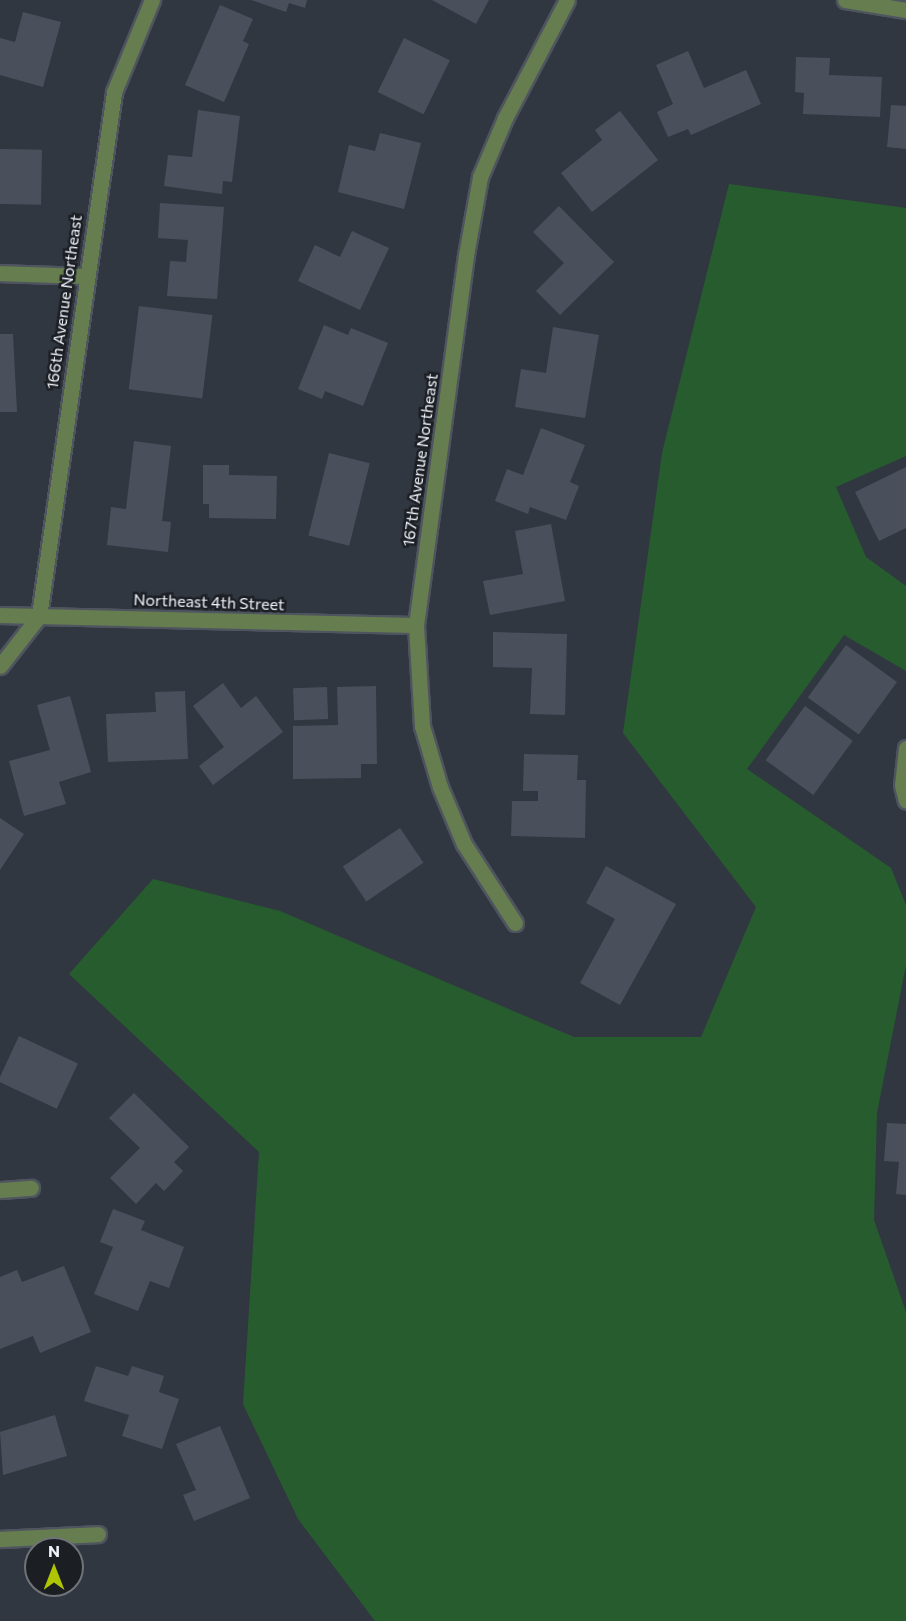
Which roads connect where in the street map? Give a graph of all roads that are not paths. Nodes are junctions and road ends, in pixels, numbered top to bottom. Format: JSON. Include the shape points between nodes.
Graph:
{"nodes":[{"id":1,"x":152,"y":0,"type":"edge"},
{"id":2,"x":567,"y":0,"type":"edge"},
{"id":3,"x":845,"y":0,"type":"edge"},
{"id":4,"x":906,"y":10,"type":"edge"},
{"id":5,"x":0,"y":273,"type":"edge"},
{"id":6,"x":85,"y":276,"type":"junction"},
{"id":7,"x":0,"y":615,"type":"edge"},
{"id":8,"x":39,"y":616,"type":"junction"},
{"id":9,"x":416,"y":625,"type":"junction"},
{"id":10,"x":0,"y":666,"type":"edge"},
{"id":11,"x":906,"y":748,"type":"edge"},
{"id":12,"x":906,"y":801,"type":"edge"},
{"id":13,"x":515,"y":923,"type":"dead end"},
{"id":14,"x":31,"y":1188,"type":"dead end"},
{"id":15,"x":0,"y":1190,"type":"edge"},
{"id":16,"x":98,"y":1534,"type":"dead end"},
{"id":17,"x":0,"y":1539,"type":"edge"}],
"edges":[{"from":1,"to":6,"type":"street","name":"166th Avenue Northeast","via":[[114,92]]},
{"from":2,"to":9,"type":"street","name":"167th Avenue Northeast","via":[[480,177],[464,267]]},
{"from":3,"to":4,"type":"street"},
{"from":5,"to":6,"type":"street"},
{"from":6,"to":8,"type":"street","name":"166th Avenue Northeast"},
{"from":7,"to":8,"type":"street","name":"Northeast 4th Street"},
{"from":8,"to":9,"type":"street","name":"Northeast 4th Street"},
{"from":8,"to":10,"type":"street"},
{"from":9,"to":13,"type":"street","name":"167th Avenue Northeast","via":[[422,726],[440,787],[464,844]]},
{"from":11,"to":12,"type":"street","via":[[902,785]]},
{"from":14,"to":15,"type":"street"},
{"from":16,"to":17,"type":"street"}]}
